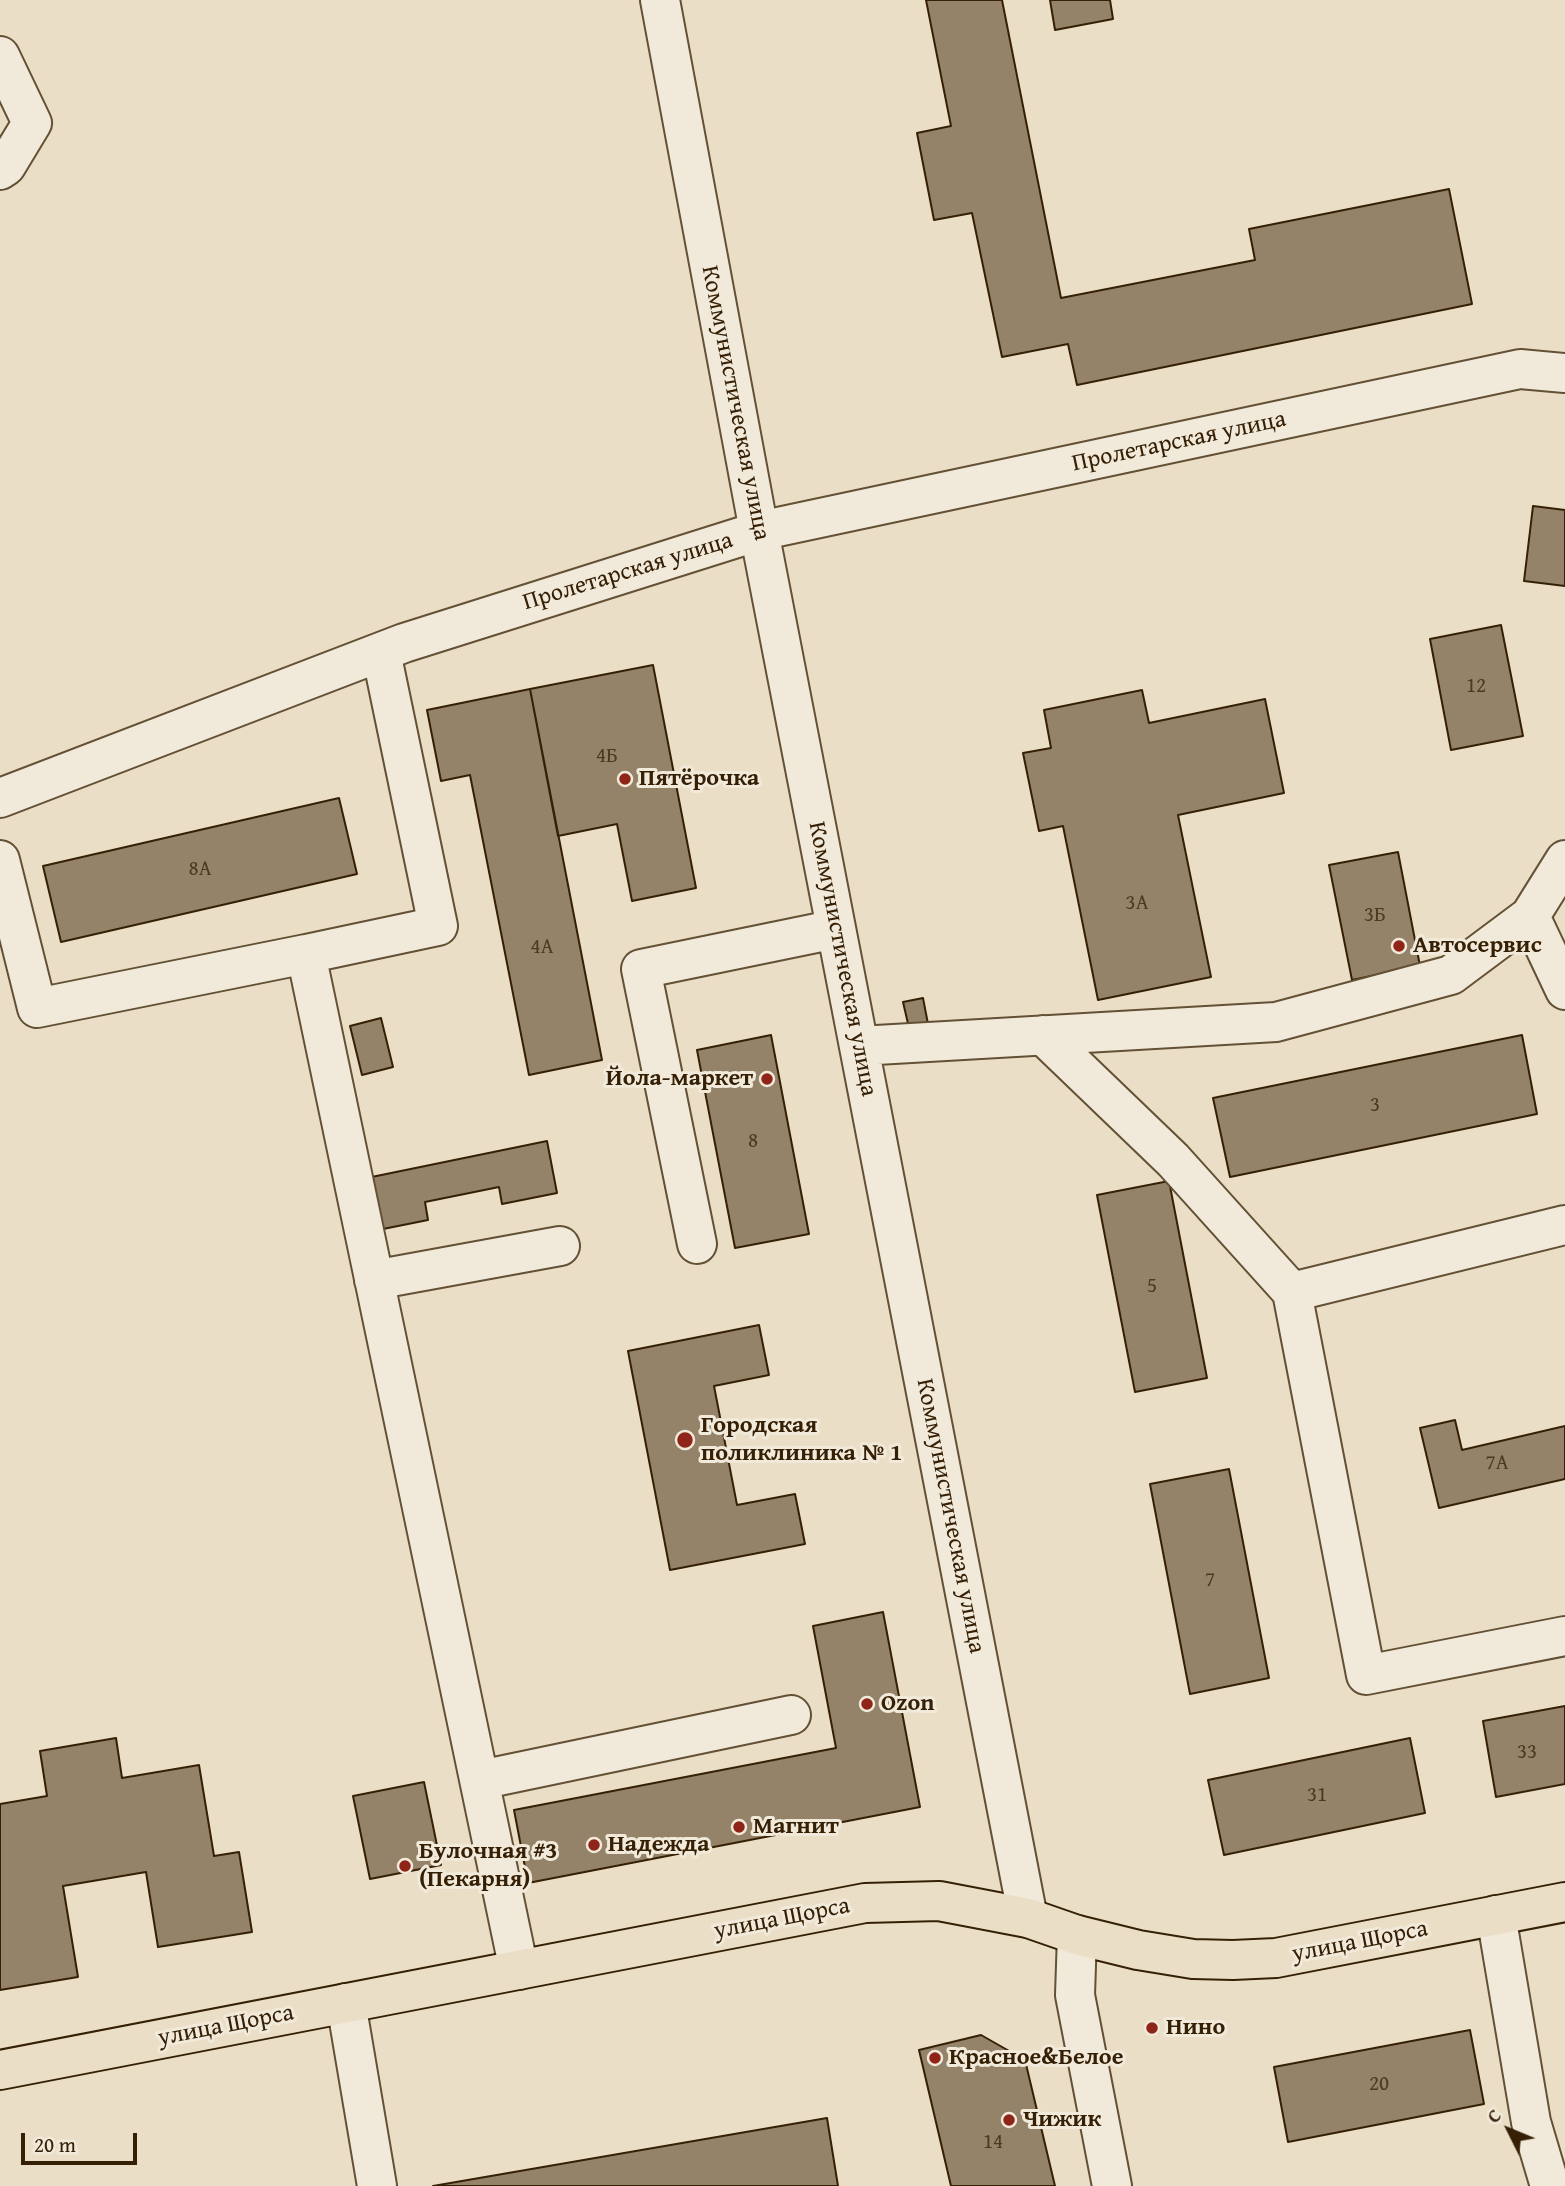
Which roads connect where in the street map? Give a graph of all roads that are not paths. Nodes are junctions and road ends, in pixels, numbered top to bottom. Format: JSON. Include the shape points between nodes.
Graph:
{"nodes":[{"id":1,"x":660,"y":0,"type":"edge"},
{"id":2,"x":0,"y":56,"type":"edge"},
{"id":3,"x":0,"y":170,"type":"edge"},
{"id":4,"x":1565,"y":373,"type":"edge"},
{"id":5,"x":759,"y":531,"type":"junction"},
{"id":6,"x":381,"y":652,"type":"junction"},
{"id":7,"x":0,"y":798,"type":"edge"},
{"id":8,"x":0,"y":860,"type":"edge"},
{"id":9,"x":1565,"y":860,"type":"edge"},
{"id":10,"x":1530,"y":916,"type":"junction"},
{"id":11,"x":836,"y":929,"type":"junction"},
{"id":12,"x":306,"y":954,"type":"junction"},
{"id":13,"x":1565,"y":990,"type":"edge"},
{"id":14,"x":1043,"y":1035,"type":"junction"},
{"id":15,"x":859,"y":1046,"type":"junction"},
{"id":16,"x":1565,"y":1225,"type":"edge"},
{"id":17,"x":697,"y":1244,"type":"dead end"},
{"id":18,"x":560,"y":1246,"type":"dead end"},
{"id":19,"x":374,"y":1280,"type":"junction"},
{"id":20,"x":1292,"y":1292,"type":"junction"},
{"id":21,"x":1565,"y":1636,"type":"edge"},
{"id":22,"x":791,"y":1715,"type":"dead end"},
{"id":23,"x":480,"y":1780,"type":"junction"},
{"id":24,"x":1565,"y":1902,"type":"edge"},
{"id":25,"x":1496,"y":1915,"type":"junction"},
{"id":26,"x":1028,"y":1918,"type":"junction"},
{"id":27,"x":1077,"y":1935,"type":"junction"},
{"id":28,"x":519,"y":1970,"type":"junction"},
{"id":29,"x":346,"y":2003,"type":"junction"},
{"id":30,"x":0,"y":2070,"type":"edge"},
{"id":31,"x":377,"y":2186,"type":"edge"},
{"id":32,"x":1112,"y":2186,"type":"edge"},
{"id":33,"x":1550,"y":2186,"type":"edge"}],
"edges":[{"from":1,"to":5,"type":"street","name":"Коммунистическая улица"},
{"from":2,"to":3,"type":"street","via":[[32,123]]},
{"from":4,"to":5,"type":"street","name":"Пролетарская улица","via":[[1520,369]]},
{"from":5,"to":6,"type":"street","name":"Пролетарская улица"},
{"from":5,"to":11,"type":"street","name":"Коммунистическая улица"},
{"from":6,"to":7,"type":"street","name":"Пролетарская улица"},
{"from":6,"to":12,"type":"street","via":[[438,926]]},
{"from":8,"to":12,"type":"street","via":[[37,1008]]},
{"from":9,"to":10,"type":"street"},
{"from":10,"to":13,"type":"street"},
{"from":10,"to":14,"type":"street","via":[[1451,975],[1276,1022]]},
{"from":11,"to":15,"type":"street","name":"Коммунистическая улица"},
{"from":11,"to":17,"type":"street","via":[[641,969]]},
{"from":12,"to":19,"type":"street"},
{"from":14,"to":15,"type":"street"},
{"from":14,"to":20,"type":"street","via":[[1173,1160]]},
{"from":15,"to":26,"type":"street","name":"Коммунистическая улица"},
{"from":16,"to":20,"type":"street"},
{"from":18,"to":19,"type":"street"},
{"from":19,"to":23,"type":"street"},
{"from":20,"to":21,"type":"street","via":[[1366,1675]]},
{"from":22,"to":23,"type":"street"},
{"from":23,"to":28,"type":"street"},
{"from":24,"to":25,"type":"main road","name":"улица Щорса"},
{"from":25,"to":27,"type":"main road","name":"улица Щорса","via":[[1276,1958],[1179,1957]]},
{"from":25,"to":33,"type":"street","via":[[1531,2122]]},
{"from":26,"to":27,"type":"main road","name":"улица Щорса"},
{"from":26,"to":28,"type":"main road","name":"улица Щорса","via":[[939,1901],[865,1903]]},
{"from":27,"to":32,"type":"street","via":[[1075,1995]]},
{"from":28,"to":29,"type":"main road","name":"улица Щорса"},
{"from":29,"to":30,"type":"main road","name":"улица Щорса"},
{"from":29,"to":31,"type":"street"}]}
